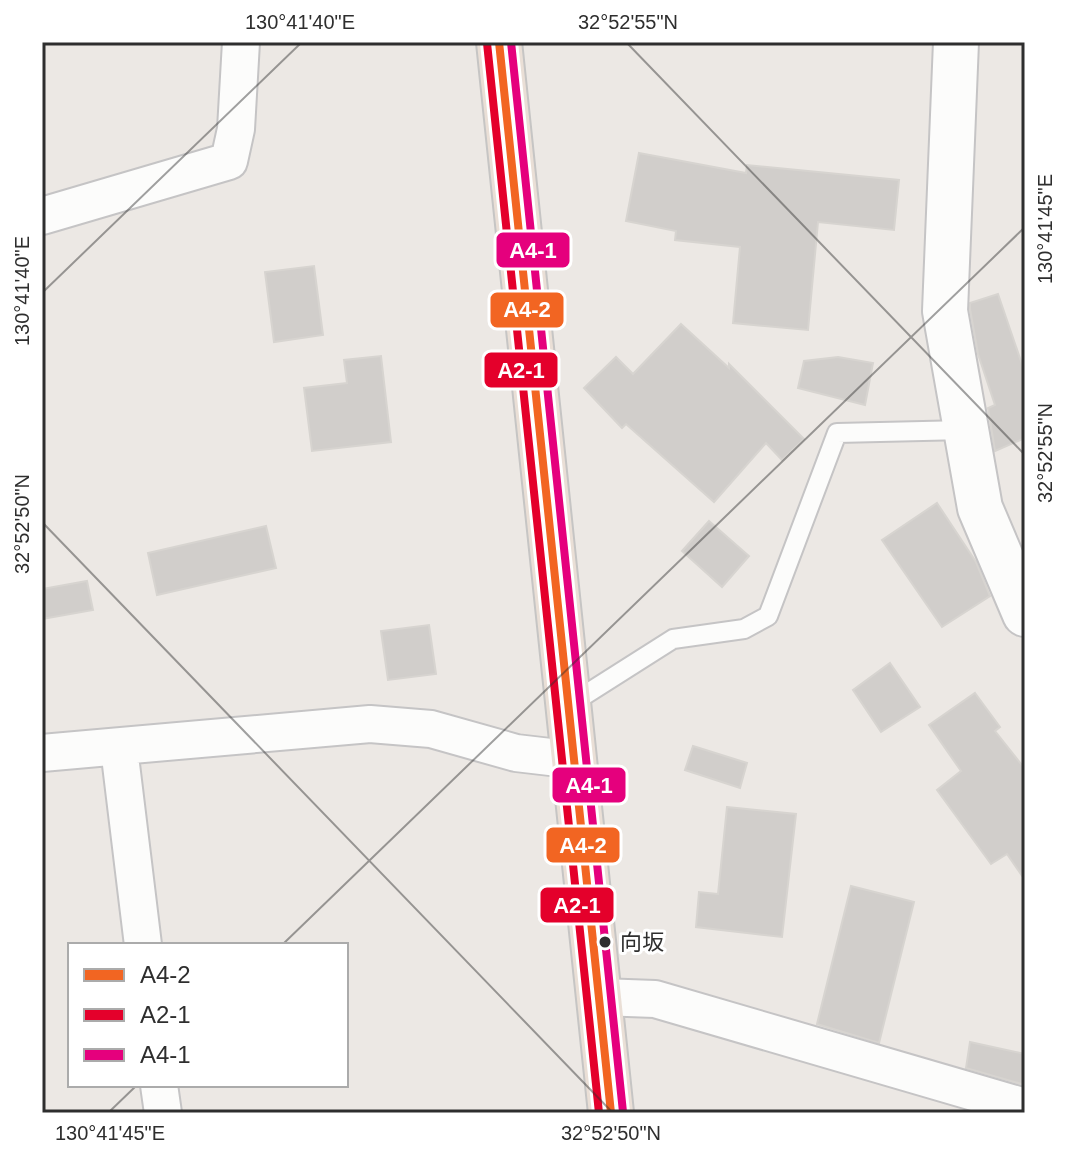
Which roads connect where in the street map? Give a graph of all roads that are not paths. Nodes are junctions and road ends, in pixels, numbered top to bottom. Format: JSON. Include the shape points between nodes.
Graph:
{"nodes":[{"id":1,"x":241,"y":42,"type":"edge"},
{"id":2,"x":499,"y":42,"type":"edge"},
{"id":3,"x":956,"y":42,"type":"edge"},
{"id":4,"x":42,"y":216,"type":"edge"},
{"id":5,"x":966,"y":430,"type":"junction"},
{"id":6,"x":1025,"y":614,"type":"edge"},
{"id":7,"x":569,"y":705,"type":"junction"},
{"id":8,"x":119,"y":748,"type":"junction"},
{"id":9,"x":42,"y":753,"type":"edge"},
{"id":10,"x":576,"y":760,"type":"junction"},
{"id":11,"x":143,"y":943,"type":"edge"},
{"id":12,"x":600,"y":997,"type":"junction"},
{"id":13,"x":159,"y":1087,"type":"edge"},
{"id":14,"x":1025,"y":1107,"type":"edge"},
{"id":15,"x":163,"y":1113,"type":"edge"},
{"id":16,"x":611,"y":1113,"type":"edge"}],
"edges":[{"from":1,"to":4,"type":"street","via":[[229,161]]},
{"from":2,"to":7,"type":"highway"},
{"from":3,"to":5,"type":"street","via":[[945,311]]},
{"from":5,"to":6,"type":"street","via":[[980,508]]},
{"from":5,"to":7,"type":"lane","via":[[837,433],[768,616],[744,629],[673,639]]},
{"from":7,"to":10,"type":"highway"},
{"from":8,"to":9,"type":"street"},
{"from":8,"to":10,"type":"street","via":[[370,724],[431,729],[516,753]]},
{"from":8,"to":11,"type":"street"},
{"from":10,"to":12,"type":"highway"},
{"from":12,"to":14,"type":"street","via":[[655,999]]},
{"from":12,"to":16,"type":"highway"},
{"from":13,"to":15,"type":"street"}]}
